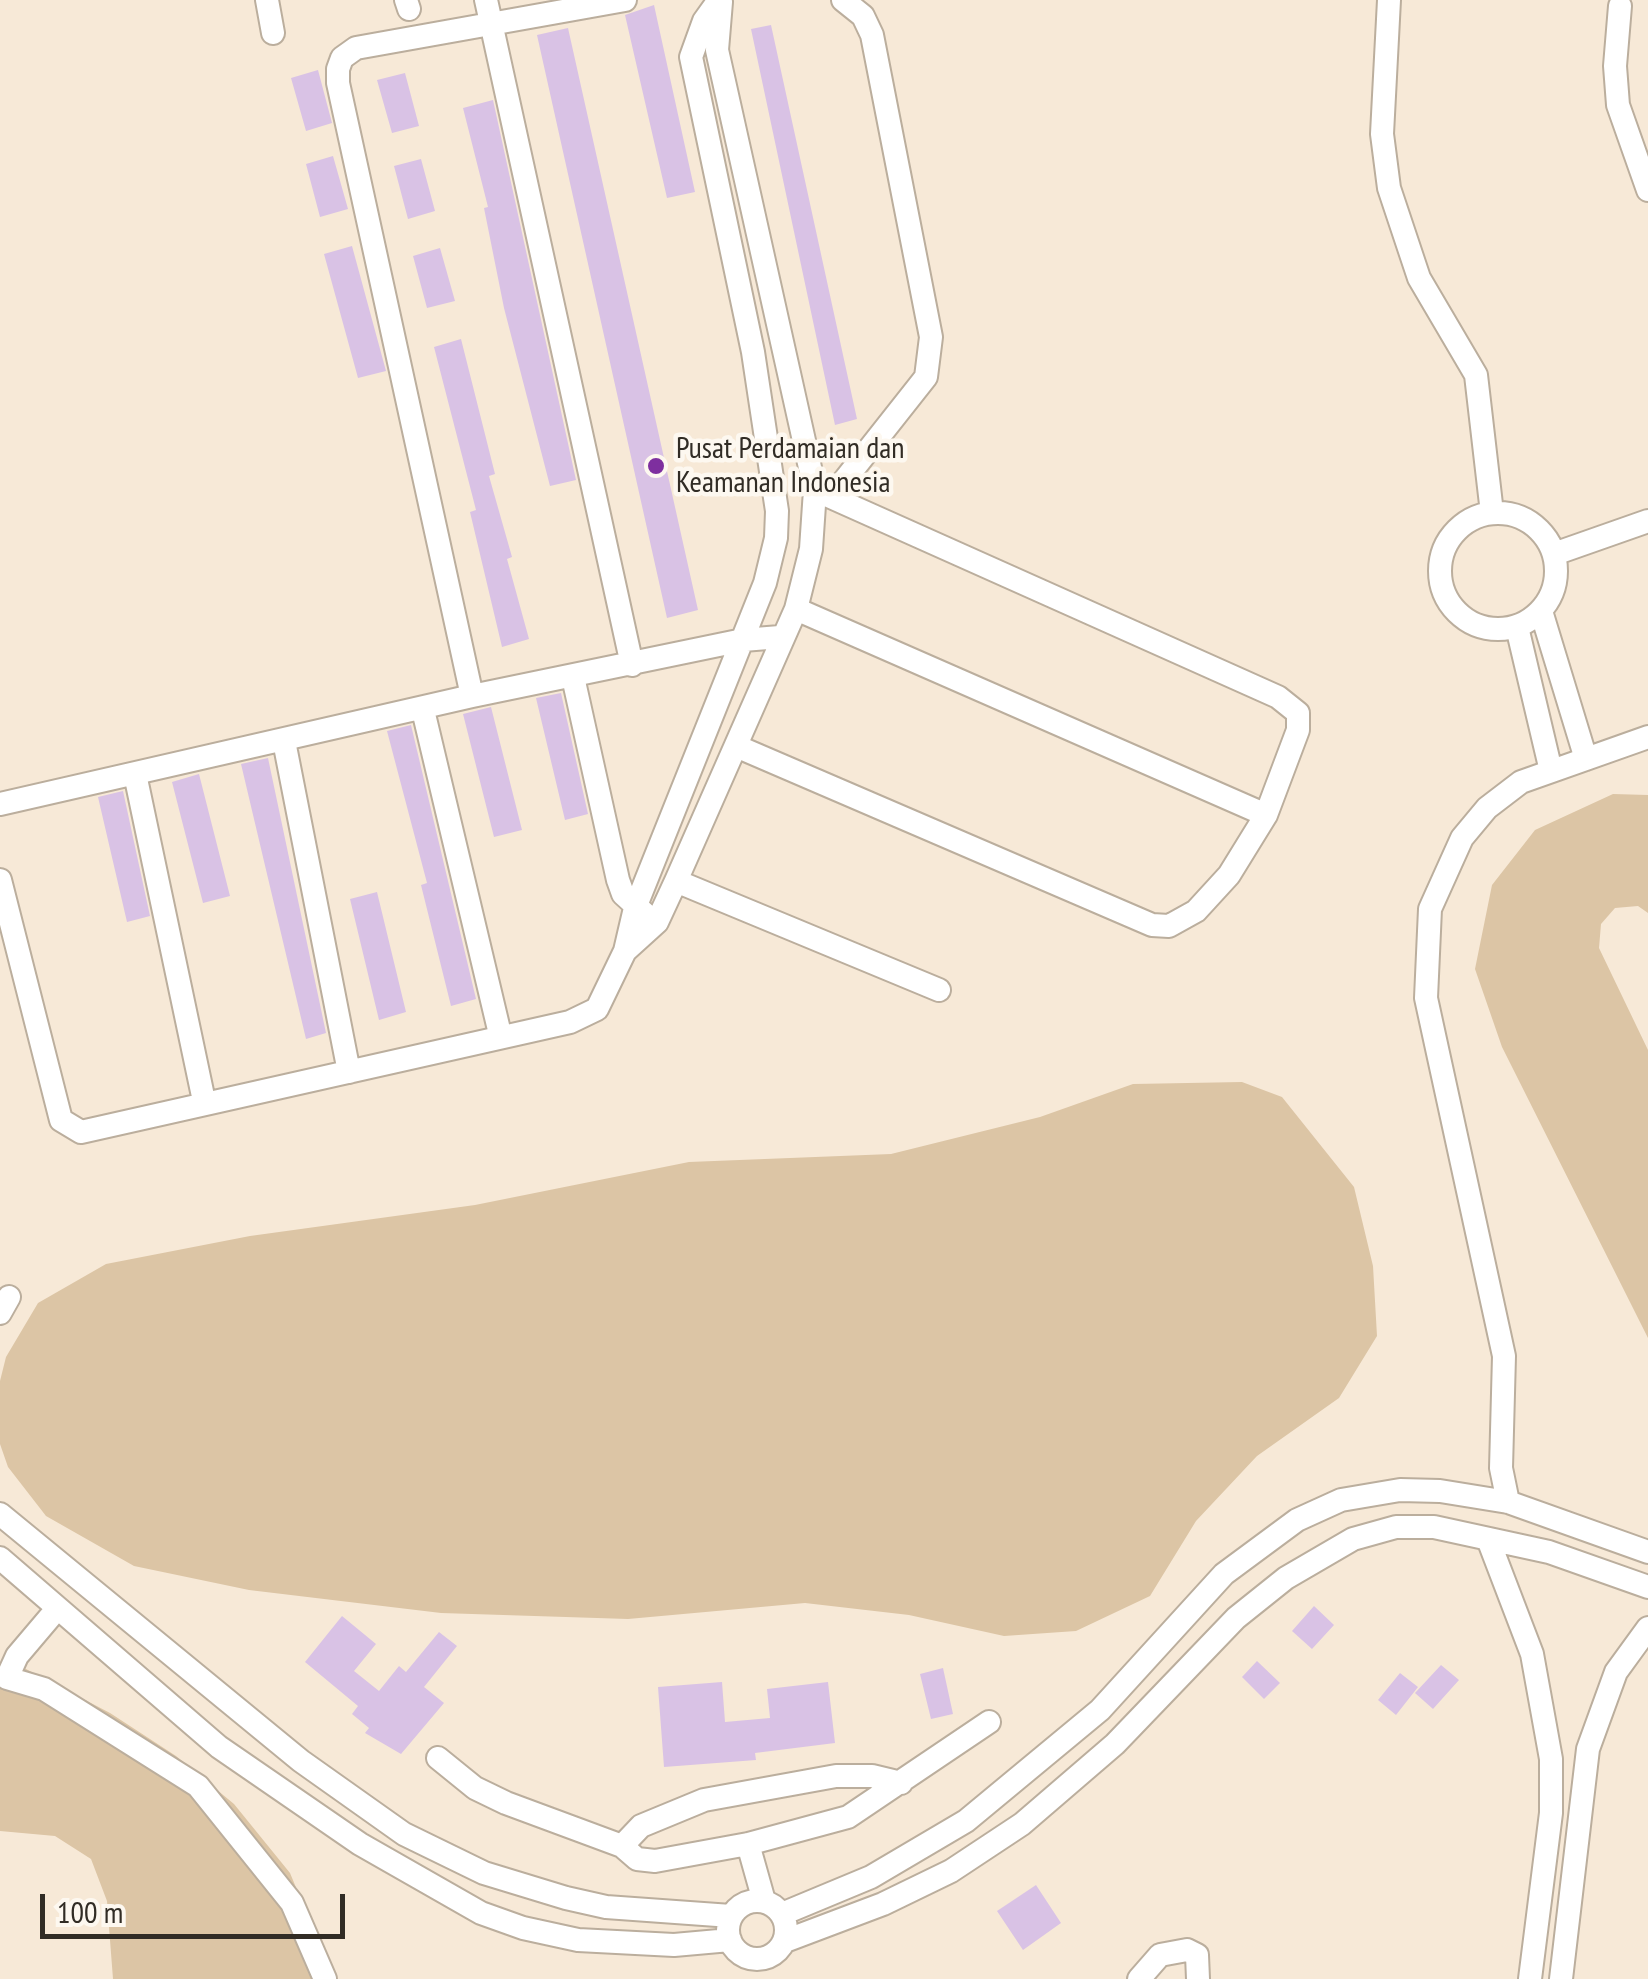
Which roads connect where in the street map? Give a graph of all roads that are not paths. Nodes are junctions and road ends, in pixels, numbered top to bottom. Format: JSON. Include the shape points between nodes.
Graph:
{"nodes":[{"id":1,"x":267,"y":0,"type":"edge"},
{"id":2,"x":486,"y":0,"type":"edge"},
{"id":3,"x":626,"y":0,"type":"edge"},
{"id":4,"x":721,"y":0,"type":"edge"},
{"id":5,"x":843,"y":0,"type":"edge"},
{"id":6,"x":1389,"y":0,"type":"edge"},
{"id":7,"x":1620,"y":6,"type":"dead end"},
{"id":8,"x":495,"y":26,"type":"junction"},
{"id":9,"x":273,"y":33,"type":"dead end"},
{"id":10,"x":1648,"y":190,"type":"edge"},
{"id":11,"x":824,"y":493,"type":"junction"},
{"id":12,"x":1492,"y":512,"type":"junction"},
{"id":13,"x":1648,"y":521,"type":"edge"},
{"id":14,"x":1554,"y":554,"type":"junction"},
{"id":15,"x":796,"y":609,"type":"junction"},
{"id":16,"x":1540,"y":611,"type":"junction"},
{"id":17,"x":1517,"y":626,"type":"junction"},
{"id":18,"x":780,"y":638,"type":"junction"},
{"id":19,"x":743,"y":640,"type":"junction"},
{"id":20,"x":632,"y":665,"type":"junction"},
{"id":21,"x":573,"y":677,"type":"junction"},
{"id":22,"x":472,"y":696,"type":"junction"},
{"id":23,"x":424,"y":710,"type":"junction"},
{"id":24,"x":1648,"y":736,"type":"edge"},
{"id":25,"x":284,"y":741,"type":"junction"},
{"id":26,"x":736,"y":746,"type":"junction"},
{"id":27,"x":1586,"y":758,"type":"junction"},
{"id":28,"x":1551,"y":772,"type":"junction"},
{"id":29,"x":135,"y":774,"type":"junction"},
{"id":30,"x":0,"y":804,"type":"edge"},
{"id":31,"x":1266,"y":814,"type":"junction"},
{"id":32,"x":0,"y":880,"type":"edge"},
{"id":33,"x":676,"y":882,"type":"junction"},
{"id":34,"x":635,"y":908,"type":"junction"},
{"id":35,"x":656,"y":922,"type":"junction"},
{"id":36,"x":625,"y":951,"type":"junction"},
{"id":37,"x":939,"y":990,"type":"dead end"},
{"id":38,"x":500,"y":1034,"type":"junction"},
{"id":39,"x":348,"y":1072,"type":"junction"},
{"id":40,"x":204,"y":1102,"type":"junction"},
{"id":41,"x":1508,"y":1502,"type":"junction"},
{"id":42,"x":0,"y":1514,"type":"edge"},
{"id":43,"x":1488,"y":1539,"type":"junction"},
{"id":44,"x":1648,"y":1552,"type":"edge"},
{"id":45,"x":0,"y":1558,"type":"edge"},
{"id":46,"x":1648,"y":1588,"type":"edge"},
{"id":47,"x":56,"y":1610,"type":"junction"},
{"id":48,"x":1648,"y":1628,"type":"edge"},
{"id":49,"x":4,"y":1677,"type":"edge"},
{"id":50,"x":988,"y":1722,"type":"dead end"},
{"id":51,"x":438,"y":1758,"type":"dead end"},
{"id":52,"x":328,"y":1783,"type":"junction"},
{"id":53,"x":900,"y":1783,"type":"junction"},
{"id":54,"x":308,"y":1811,"type":"junction"},
{"id":55,"x":748,"y":1844,"type":"junction"},
{"id":56,"x":622,"y":1846,"type":"junction"},
{"id":57,"x":773,"y":1907,"type":"junction"},
{"id":58,"x":731,"y":1916,"type":"junction"},
{"id":59,"x":730,"y":1940,"type":"junction"},
{"id":60,"x":784,"y":1941,"type":"junction"},
{"id":61,"x":757,"y":1969,"type":"edge"},
{"id":62,"x":325,"y":1979,"type":"edge"},
{"id":63,"x":1139,"y":1979,"type":"edge"},
{"id":64,"x":1198,"y":1979,"type":"edge"},
{"id":65,"x":1530,"y":1979,"type":"edge"},
{"id":66,"x":1561,"y":1979,"type":"edge"}],
"edges":[{"from":1,"to":9,"type":"street"},
{"from":2,"to":8,"type":"street"},
{"from":3,"to":8,"type":"street"},
{"from":4,"to":11,"type":"street","via":[[717,50]]},
{"from":4,"to":19,"type":"street","via":[[704,20],[691,57],[753,352],[778,510],[771,564]]},
{"from":5,"to":11,"type":"street","via":[[864,16],[872,34],[931,337],[926,377]]},
{"from":6,"to":12,"type":"street","via":[[1382,114],[1389,188],[1419,278],[1476,375]]},
{"from":7,"to":10,"type":"street","via":[[1618,105]]},
{"from":8,"to":20,"type":"street"},
{"from":8,"to":22,"type":"street","via":[[356,48],[338,68]]},
{"from":11,"to":15,"type":"street"},
{"from":11,"to":31,"type":"street","via":[[1291,705],[1298,730]]},
{"from":12,"to":14,"type":"street","via":[[1531,522]]},
{"from":12,"to":17,"type":"street","via":[[1454,532],[1443,551],[1444,594],[1474,625]]},
{"from":13,"to":14,"type":"street"},
{"from":14,"to":16,"type":"street","via":[[1557,574]]},
{"from":15,"to":18,"type":"street"},
{"from":15,"to":31,"type":"street"},
{"from":16,"to":17,"type":"street"},
{"from":16,"to":27,"type":"street"},
{"from":17,"to":28,"type":"street"},
{"from":18,"to":19,"type":"street"},
{"from":18,"to":26,"type":"street"},
{"from":19,"to":20,"type":"street"},
{"from":19,"to":34,"type":"street"},
{"from":20,"to":21,"type":"street"},
{"from":21,"to":22,"type":"street"},
{"from":21,"to":34,"type":"street","via":[[618,880]]},
{"from":22,"to":23,"type":"street"},
{"from":23,"to":25,"type":"street"},
{"from":23,"to":38,"type":"street"},
{"from":24,"to":27,"type":"street"},
{"from":25,"to":29,"type":"street"},
{"from":25,"to":39,"type":"street"},
{"from":26,"to":31,"type":"street","via":[[1152,924],[1184,922],[1196,912],[1229,875]]},
{"from":26,"to":33,"type":"street"},
{"from":27,"to":28,"type":"street"},
{"from":28,"to":41,"type":"street","via":[[1521,782],[1462,838],[1430,909],[1425,942],[1426,998],[1504,1356],[1501,1468]]},
{"from":29,"to":30,"type":"street"},
{"from":29,"to":40,"type":"street"},
{"from":32,"to":40,"type":"street","via":[[66,1126],[88,1131]]},
{"from":33,"to":35,"type":"street"},
{"from":33,"to":37,"type":"street"},
{"from":34,"to":35,"type":"street"},
{"from":34,"to":36,"type":"street"},
{"from":35,"to":36,"type":"street"},
{"from":36,"to":38,"type":"street","via":[[596,1010],[570,1022]]},
{"from":38,"to":39,"type":"street"},
{"from":39,"to":40,"type":"street"},
{"from":41,"to":44,"type":"street"},
{"from":41,"to":57,"type":"street","via":[[1400,1490],[1341,1500],[1297,1520],[1224,1574],[1100,1710],[1008,1790],[871,1877]]},
{"from":42,"to":52,"type":"street"},
{"from":43,"to":46,"type":"street","via":[[1548,1552]]},
{"from":43,"to":60,"type":"street","via":[[1396,1527],[1320,1556],[1236,1618],[1115,1744],[1022,1824],[951,1871]]},
{"from":43,"to":65,"type":"street","via":[[1532,1654],[1551,1759]]},
{"from":45,"to":47,"type":"street"},
{"from":47,"to":49,"type":"street"},
{"from":47,"to":54,"type":"street","via":[[219,1747]]},
{"from":48,"to":66,"type":"street","via":[[1616,1672],[1588,1748]]},
{"from":49,"to":62,"type":"street","via":[[44,1688],[198,1786],[292,1903]]},
{"from":50,"to":53,"type":"street"},
{"from":51,"to":56,"type":"street","via":[[506,1803]]},
{"from":52,"to":54,"type":"street"},
{"from":52,"to":58,"type":"street","via":[[404,1834],[484,1873],[606,1907]]},
{"from":53,"to":55,"type":"street","via":[[848,1817]]},
{"from":53,"to":56,"type":"street","via":[[836,1776],[704,1800],[641,1826]]},
{"from":54,"to":59,"type":"street","via":[[419,1880],[523,1928],[626,1944]]},
{"from":55,"to":56,"type":"street","via":[[655,1861],[637,1860]]},
{"from":55,"to":57,"type":"street"},
{"from":57,"to":58,"type":"street","via":[[745,1903]]},
{"from":57,"to":60,"type":"street"},
{"from":58,"to":59,"type":"street"},
{"from":59,"to":61,"type":"street"},
{"from":60,"to":61,"type":"street"},
{"from":63,"to":64,"type":"street","via":[[1160,1956],[1186,1950],[1198,1955]]}]}
